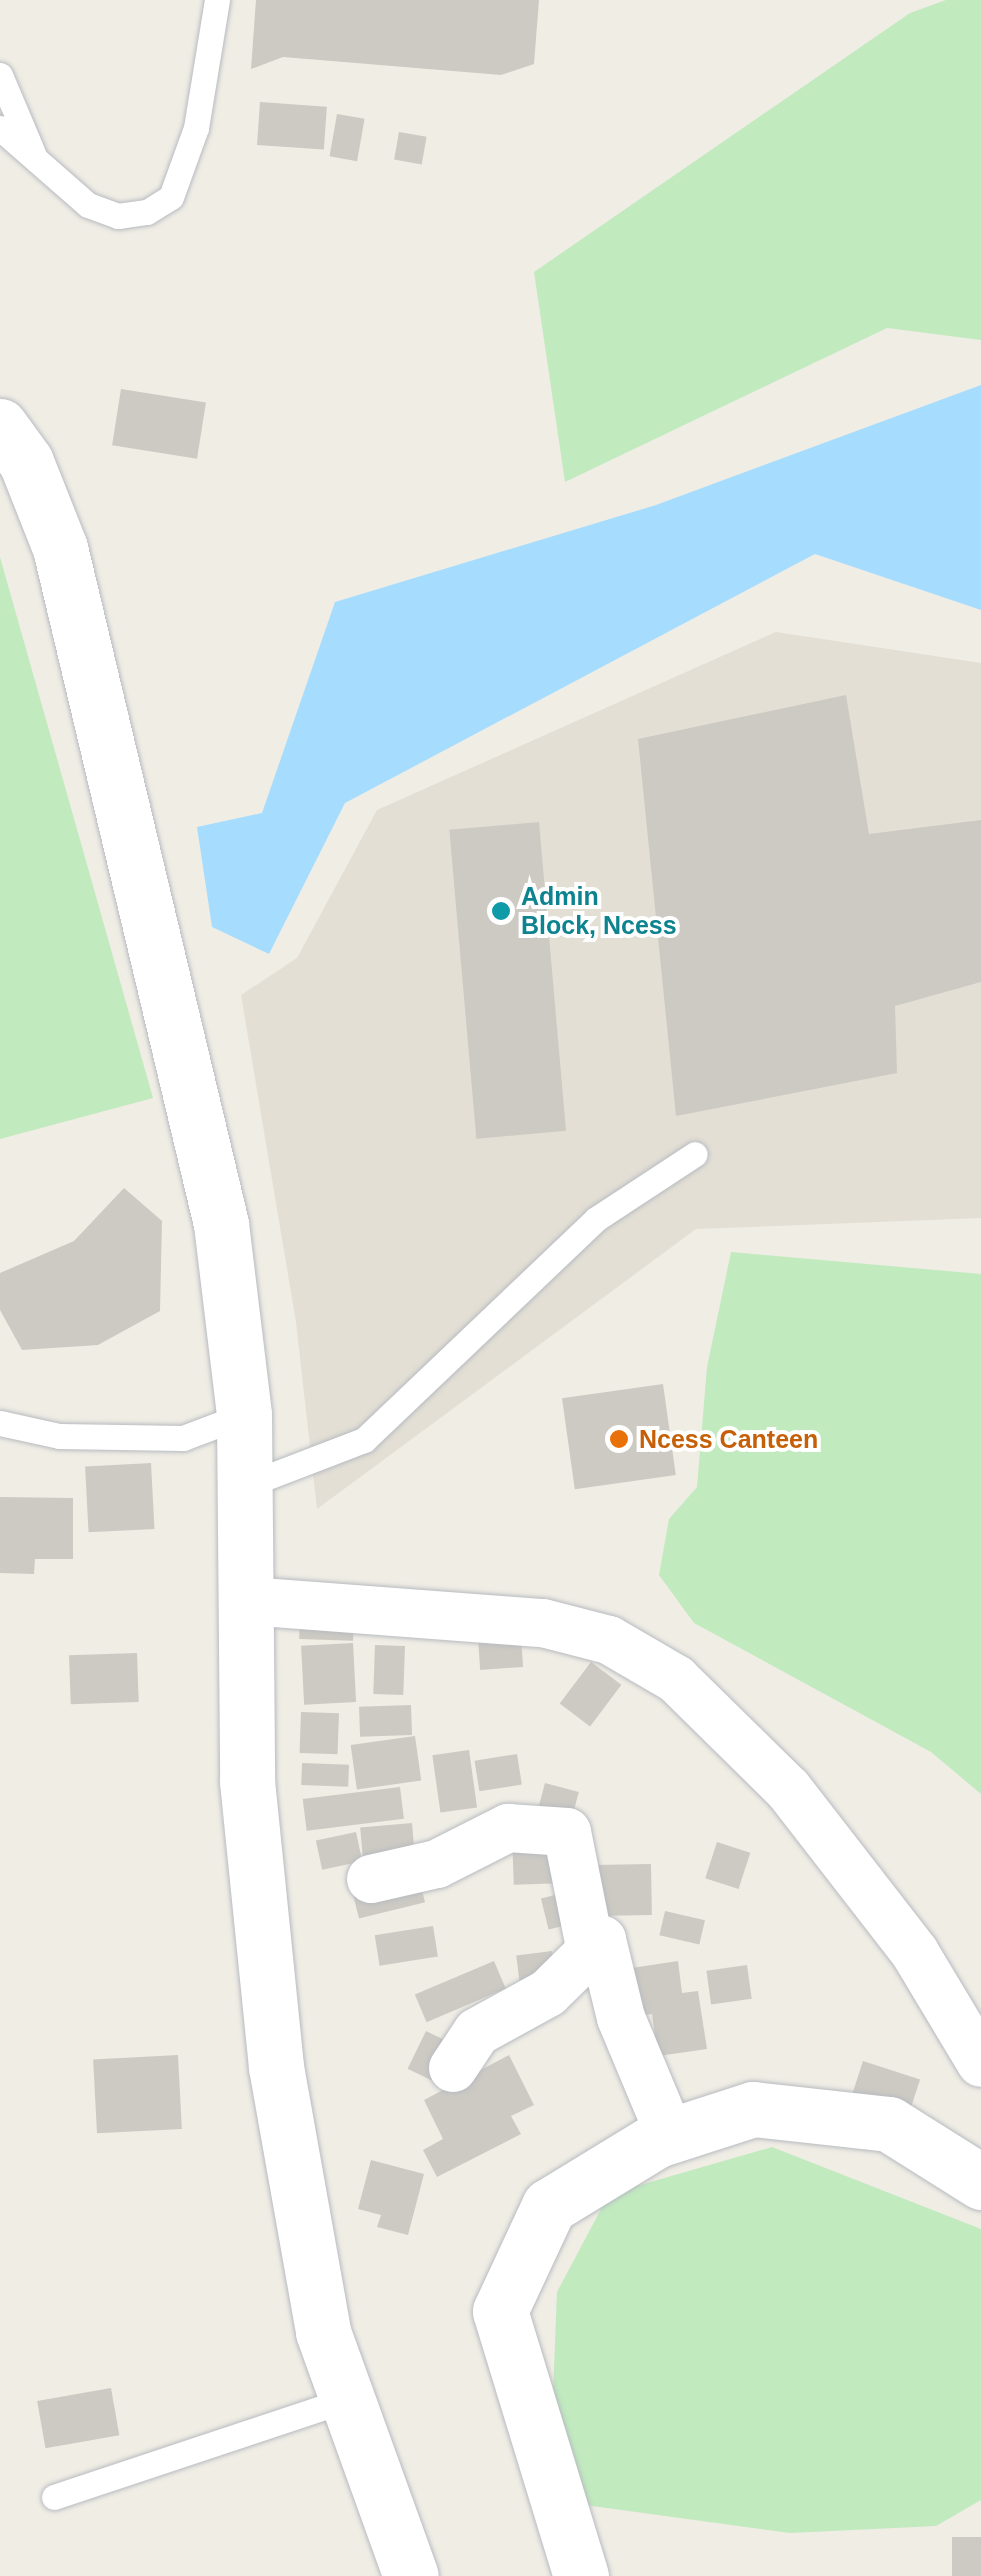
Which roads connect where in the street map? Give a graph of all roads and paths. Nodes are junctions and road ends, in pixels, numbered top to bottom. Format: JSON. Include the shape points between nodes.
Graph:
{"nodes":[{"id":1,"x":217,"y":0,"type":"edge"},
{"id":2,"x":0,"y":75,"type":"edge"},
{"id":3,"x":0,"y":128,"type":"edge"},
{"id":4,"x":38,"y":167,"type":"junction"},
{"id":5,"x":0,"y":426,"type":"edge"},
{"id":6,"x":695,"y":1154,"type":"dead end"},
{"id":7,"x":244,"y":1415,"type":"junction"},
{"id":8,"x":0,"y":1423,"type":"edge"},
{"id":9,"x":244,"y":1486,"type":"junction"},
{"id":10,"x":248,"y":1601,"type":"junction"},
{"id":11,"x":370,"y":1880,"type":"dead end"},
{"id":12,"x":591,"y":1952,"type":"junction"},
{"id":13,"x":981,"y":2063,"type":"edge"},
{"id":14,"x":453,"y":2068,"type":"dead end"},
{"id":15,"x":670,"y":2135,"type":"junction"},
{"id":16,"x":981,"y":2182,"type":"edge"},
{"id":17,"x":352,"y":2398,"type":"junction"},
{"id":18,"x":54,"y":2497,"type":"dead end"},
{"id":19,"x":411,"y":2576,"type":"edge"},
{"id":20,"x":581,"y":2576,"type":"edge"}],
"edges":[{"from":1,"to":4,"type":"lane","via":[[196,128],[171,197],[147,212],[118,216],[88,205]]},
{"from":2,"to":4,"type":"lane"},
{"from":3,"to":4,"type":"lane"},
{"from":5,"to":7,"type":"main road","via":[[26,462],[60,548],[221,1224]]},
{"from":6,"to":9,"type":"lane","via":[[596,1219],[364,1440]]},
{"from":7,"to":8,"type":"lane","via":[[184,1438],[59,1436]]},
{"from":7,"to":9,"type":"main road"},
{"from":9,"to":10,"type":"main road"},
{"from":10,"to":13,"type":"street","via":[[543,1622],[609,1640],[676,1679],[788,1788],[916,1953]]},
{"from":10,"to":17,"type":"main road","via":[[246,1782],[276,2067],[323,2332]]},
{"from":11,"to":12,"type":"street","via":[[437,1864],[508,1828],[568,1832],[577,1914]]},
{"from":12,"to":14,"type":"street","via":[[548,1993],[477,2032]]},
{"from":12,"to":15,"type":"street","via":[[602,1940],[621,2018]]},
{"from":15,"to":16,"type":"main road","via":[[753,2109],[888,2124]]},
{"from":15,"to":20,"type":"main road","via":[[549,2206],[500,2311]]},
{"from":17,"to":18,"type":"lane"},
{"from":17,"to":19,"type":"main road"}]}
